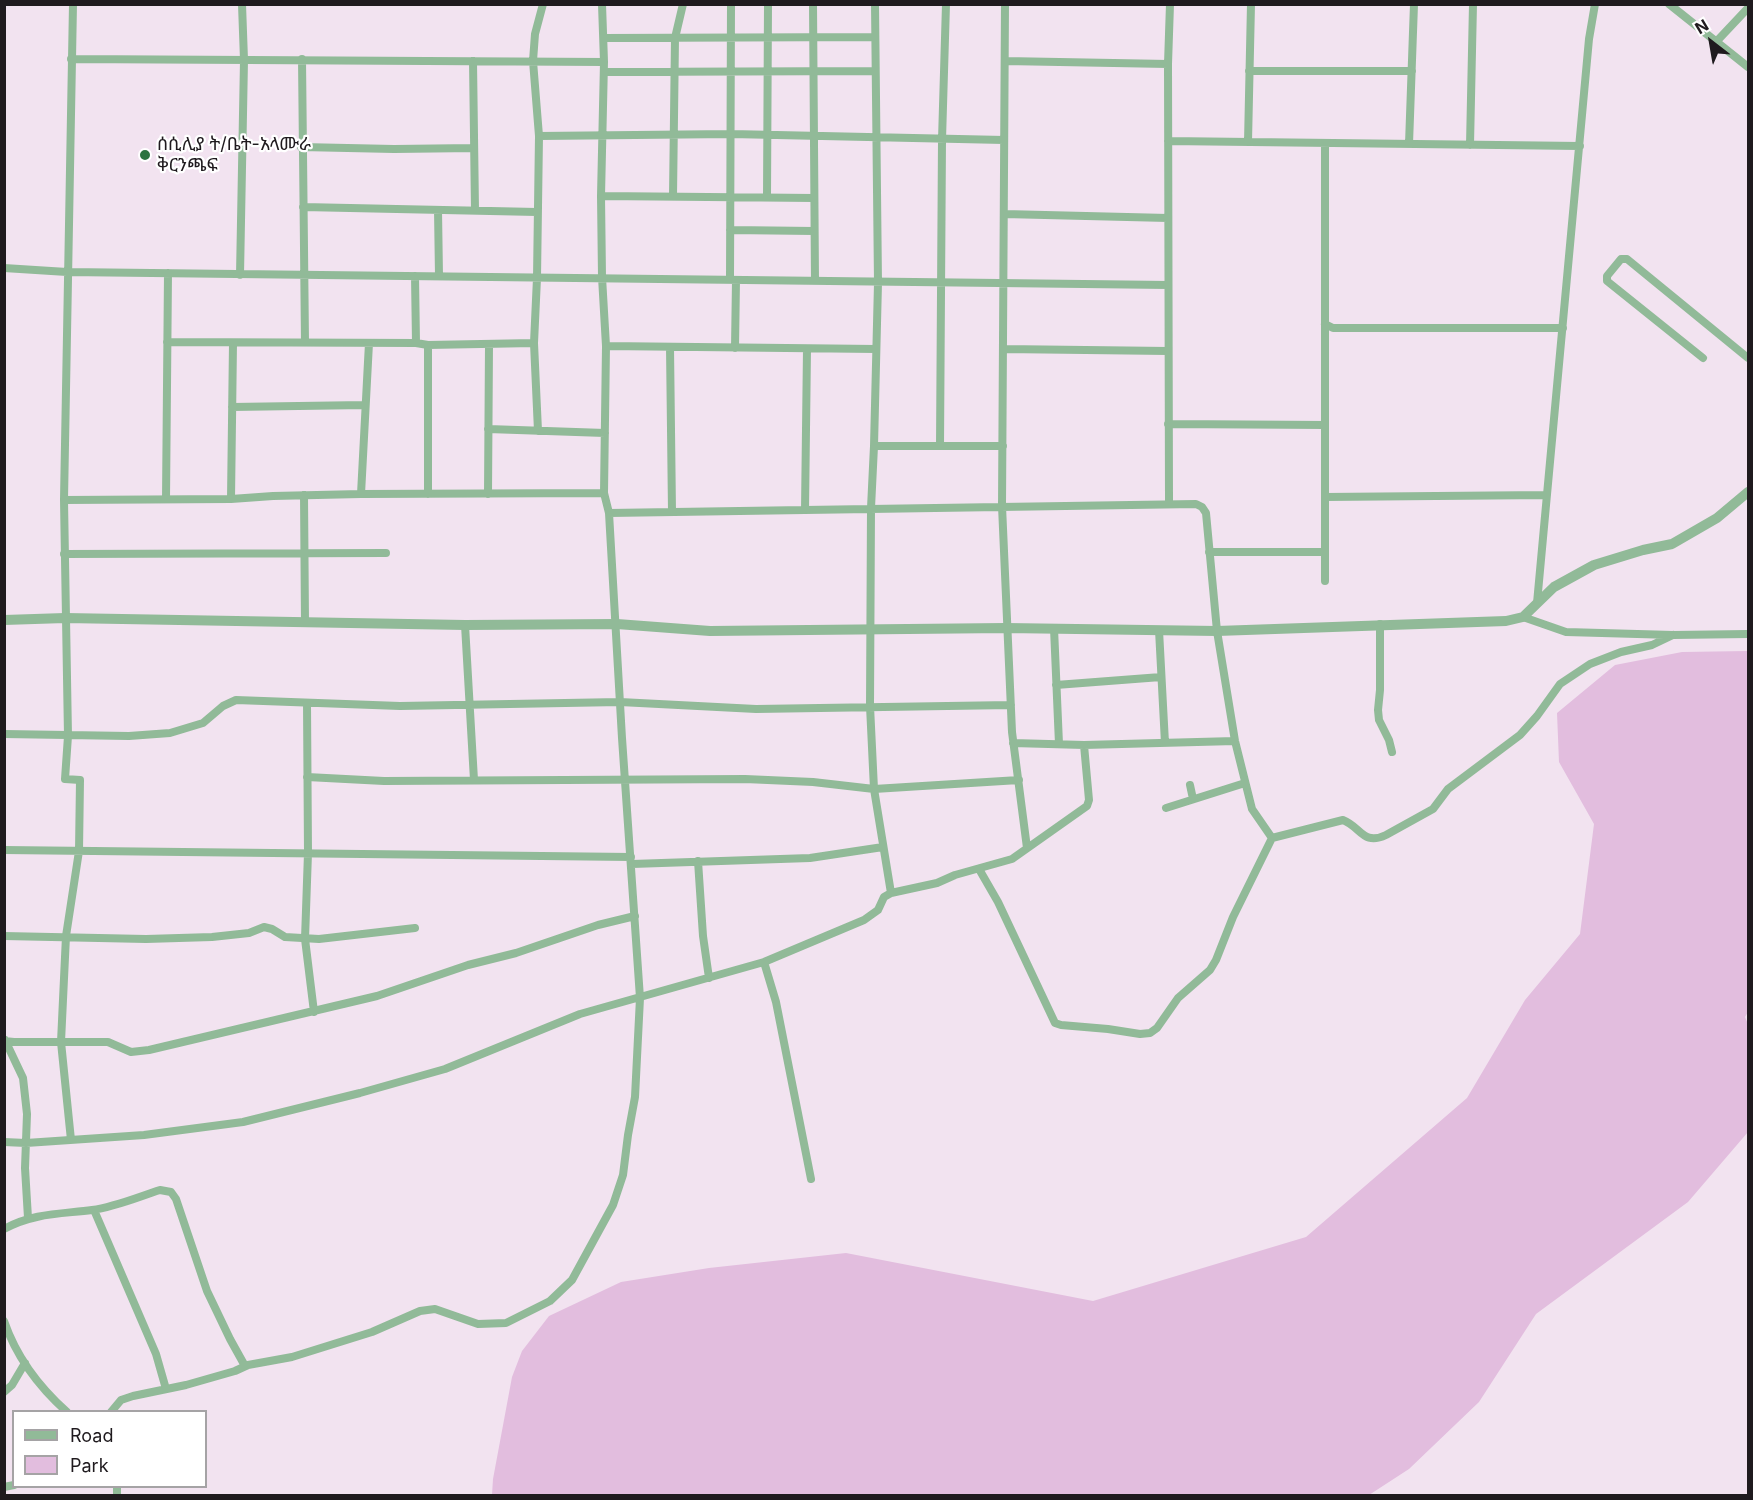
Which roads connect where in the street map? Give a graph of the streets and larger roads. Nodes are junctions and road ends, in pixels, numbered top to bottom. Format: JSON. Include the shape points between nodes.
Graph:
{"nodes":[{"id":1,"x":73,"y":4,"type":"edge"},
{"id":2,"x":242,"y":4,"type":"edge"},
{"id":3,"x":543,"y":4,"type":"edge"},
{"id":4,"x":602,"y":4,"type":"edge"},
{"id":5,"x":683,"y":4,"type":"edge"},
{"id":6,"x":731,"y":4,"type":"edge"},
{"id":7,"x":768,"y":4,"type":"edge"},
{"id":8,"x":813,"y":4,"type":"edge"},
{"id":9,"x":874,"y":4,"type":"edge"},
{"id":10,"x":946,"y":4,"type":"edge"},
{"id":11,"x":1005,"y":4,"type":"edge"},
{"id":12,"x":1170,"y":4,"type":"edge"},
{"id":13,"x":1251,"y":4,"type":"edge"},
{"id":14,"x":1414,"y":4,"type":"edge"},
{"id":15,"x":1473,"y":4,"type":"edge"},
{"id":16,"x":1595,"y":4,"type":"edge"},
{"id":17,"x":1669,"y":4,"type":"edge"},
{"id":18,"x":1749,"y":8,"type":"edge"},
{"id":19,"x":732,"y":37,"type":"junction"},
{"id":20,"x":813,"y":37,"type":"junction"},
{"id":21,"x":875,"y":37,"type":"junction"},
{"id":22,"x":604,"y":38,"type":"junction"},
{"id":23,"x":675,"y":38,"type":"junction"},
{"id":24,"x":768,"y":38,"type":"junction"},
{"id":25,"x":1716,"y":42,"type":"junction"},
{"id":26,"x":71,"y":59,"type":"junction"},
{"id":27,"x":302,"y":59,"type":"junction"},
{"id":28,"x":244,"y":60,"type":"junction"},
{"id":29,"x":473,"y":61,"type":"junction"},
{"id":30,"x":534,"y":61,"type":"junction"},
{"id":31,"x":1005,"y":61,"type":"junction"},
{"id":32,"x":604,"y":62,"type":"junction"},
{"id":33,"x":1168,"y":64,"type":"junction"},
{"id":34,"x":1749,"y":67,"type":"edge"},
{"id":35,"x":674,"y":71,"type":"junction"},
{"id":36,"x":731,"y":71,"type":"junction"},
{"id":37,"x":769,"y":71,"type":"junction"},
{"id":38,"x":813,"y":71,"type":"junction"},
{"id":39,"x":875,"y":71,"type":"junction"},
{"id":40,"x":1249,"y":71,"type":"junction"},
{"id":41,"x":1412,"y":71,"type":"junction"},
{"id":42,"x":604,"y":72,"type":"junction"},
{"id":43,"x":731,"y":134,"type":"junction"},
{"id":44,"x":674,"y":135,"type":"junction"},
{"id":45,"x":539,"y":136,"type":"junction"},
{"id":46,"x":602,"y":136,"type":"junction"},
{"id":47,"x":768,"y":136,"type":"junction"},
{"id":48,"x":814,"y":137,"type":"junction"},
{"id":49,"x":876,"y":139,"type":"junction"},
{"id":50,"x":942,"y":140,"type":"junction"},
{"id":51,"x":1004,"y":140,"type":"junction"},
{"id":52,"x":1168,"y":141,"type":"junction"},
{"id":53,"x":1248,"y":142,"type":"junction"},
{"id":54,"x":1325,"y":143,"type":"junction"},
{"id":55,"x":1409,"y":144,"type":"junction"},
{"id":56,"x":1470,"y":145,"type":"junction"},
{"id":57,"x":1580,"y":146,"type":"junction"},
{"id":58,"x":301,"y":147,"type":"junction"},
{"id":59,"x":474,"y":148,"type":"junction"},
{"id":60,"x":601,"y":196,"type":"junction"},
{"id":61,"x":673,"y":196,"type":"junction"},
{"id":62,"x":730,"y":197,"type":"junction"},
{"id":63,"x":767,"y":197,"type":"junction"},
{"id":64,"x":814,"y":198,"type":"junction"},
{"id":65,"x":303,"y":207,"type":"junction"},
{"id":66,"x":438,"y":210,"type":"junction"},
{"id":67,"x":475,"y":210,"type":"junction"},
{"id":68,"x":537,"y":212,"type":"junction"},
{"id":69,"x":1004,"y":214,"type":"junction"},
{"id":70,"x":1168,"y":218,"type":"junction"},
{"id":71,"x":730,"y":230,"type":"junction"},
{"id":72,"x":814,"y":231,"type":"junction"},
{"id":73,"x":4,"y":268,"type":"edge"},
{"id":74,"x":67,"y":272,"type":"junction"},
{"id":75,"x":168,"y":273,"type":"junction"},
{"id":76,"x":240,"y":275,"type":"junction"},
{"id":77,"x":304,"y":275,"type":"junction"},
{"id":78,"x":416,"y":276,"type":"junction"},
{"id":79,"x":439,"y":276,"type":"junction"},
{"id":80,"x":602,"y":277,"type":"junction"},
{"id":81,"x":537,"y":278,"type":"junction"},
{"id":82,"x":733,"y":280,"type":"junction"},
{"id":83,"x":815,"y":281,"type":"junction"},
{"id":84,"x":878,"y":283,"type":"junction"},
{"id":85,"x":941,"y":283,"type":"junction"},
{"id":86,"x":1004,"y":283,"type":"junction"},
{"id":87,"x":1168,"y":285,"type":"junction"},
{"id":88,"x":1325,"y":324,"type":"junction"},
{"id":89,"x":1563,"y":328,"type":"junction"},
{"id":90,"x":167,"y":342,"type":"junction"},
{"id":91,"x":305,"y":342,"type":"junction"},
{"id":92,"x":233,"y":343,"type":"junction"},
{"id":93,"x":369,"y":343,"type":"junction"},
{"id":94,"x":416,"y":343,"type":"junction"},
{"id":95,"x":534,"y":343,"type":"junction"},
{"id":96,"x":428,"y":345,"type":"junction"},
{"id":97,"x":489,"y":345,"type":"junction"},
{"id":98,"x":606,"y":346,"type":"junction"},
{"id":99,"x":670,"y":347,"type":"junction"},
{"id":100,"x":735,"y":348,"type":"junction"},
{"id":101,"x":807,"y":349,"type":"junction"},
{"id":102,"x":876,"y":350,"type":"junction"},
{"id":103,"x":1003,"y":350,"type":"junction"},
{"id":104,"x":1168,"y":351,"type":"junction"},
{"id":105,"x":1703,"y":358,"type":"dead end"},
{"id":106,"x":1749,"y":358,"type":"edge"},
{"id":107,"x":365,"y":405,"type":"junction"},
{"id":108,"x":232,"y":407,"type":"junction"},
{"id":109,"x":1168,"y":424,"type":"junction"},
{"id":110,"x":1325,"y":424,"type":"junction"},
{"id":111,"x":488,"y":429,"type":"junction"},
{"id":112,"x":538,"y":431,"type":"junction"},
{"id":113,"x":605,"y":433,"type":"junction"},
{"id":114,"x":874,"y":446,"type":"junction"},
{"id":115,"x":940,"y":446,"type":"junction"},
{"id":116,"x":1003,"y":446,"type":"junction"},
{"id":117,"x":1749,"y":492,"type":"edge"},
{"id":118,"x":604,"y":493,"type":"junction"},
{"id":119,"x":361,"y":494,"type":"junction"},
{"id":120,"x":428,"y":494,"type":"junction"},
{"id":121,"x":488,"y":494,"type":"junction"},
{"id":122,"x":304,"y":495,"type":"junction"},
{"id":123,"x":1547,"y":495,"type":"junction"},
{"id":124,"x":1325,"y":497,"type":"junction"},
{"id":125,"x":166,"y":499,"type":"junction"},
{"id":126,"x":231,"y":499,"type":"junction"},
{"id":127,"x":64,"y":500,"type":"junction"},
{"id":128,"x":1169,"y":503,"type":"junction"},
{"id":129,"x":1002,"y":506,"type":"junction"},
{"id":130,"x":871,"y":508,"type":"junction"},
{"id":131,"x":805,"y":510,"type":"junction"},
{"id":132,"x":672,"y":512,"type":"junction"},
{"id":133,"x":609,"y":513,"type":"junction"},
{"id":134,"x":386,"y":552,"type":"dead end"},
{"id":135,"x":1209,"y":552,"type":"junction"},
{"id":136,"x":1325,"y":552,"type":"junction"},
{"id":137,"x":304,"y":554,"type":"junction"},
{"id":138,"x":64,"y":555,"type":"junction"},
{"id":139,"x":1325,"y":581,"type":"dead end"},
{"id":140,"x":1537,"y":603,"type":"junction"},
{"id":141,"x":1522,"y":617,"type":"junction"},
{"id":142,"x":65,"y":618,"type":"junction"},
{"id":143,"x":4,"y":620,"type":"edge"},
{"id":144,"x":305,"y":622,"type":"junction"},
{"id":145,"x":617,"y":624,"type":"junction"},
{"id":146,"x":1380,"y":624,"type":"junction"},
{"id":147,"x":465,"y":625,"type":"junction"},
{"id":148,"x":1006,"y":628,"type":"junction"},
{"id":149,"x":1054,"y":628,"type":"junction"},
{"id":150,"x":1159,"y":630,"type":"junction"},
{"id":151,"x":871,"y":631,"type":"junction"},
{"id":152,"x":1217,"y":631,"type":"junction"},
{"id":153,"x":1749,"y":634,"type":"edge"},
{"id":154,"x":1673,"y":635,"type":"junction"},
{"id":155,"x":1161,"y":677,"type":"junction"},
{"id":156,"x":1056,"y":686,"type":"junction"},
{"id":157,"x":620,"y":702,"type":"junction"},
{"id":158,"x":307,"y":703,"type":"junction"},
{"id":159,"x":469,"y":705,"type":"junction"},
{"id":160,"x":1011,"y":705,"type":"junction"},
{"id":161,"x":870,"y":706,"type":"junction"},
{"id":162,"x":4,"y":734,"type":"edge"},
{"id":163,"x":68,"y":736,"type":"junction"},
{"id":164,"x":1234,"y":741,"type":"junction"},
{"id":165,"x":1014,"y":743,"type":"junction"},
{"id":166,"x":1165,"y":743,"type":"junction"},
{"id":167,"x":1059,"y":744,"type":"junction"},
{"id":168,"x":1084,"y":745,"type":"junction"},
{"id":169,"x":1392,"y":752,"type":"dead end"},
{"id":170,"x":307,"y":777,"type":"junction"},
{"id":171,"x":626,"y":778,"type":"junction"},
{"id":172,"x":474,"y":780,"type":"junction"},
{"id":173,"x":1019,"y":780,"type":"junction"},
{"id":174,"x":1245,"y":783,"type":"junction"},
{"id":175,"x":1190,"y":785,"type":"dead end"},
{"id":176,"x":874,"y":789,"type":"junction"},
{"id":177,"x":1194,"y":799,"type":"junction"},
{"id":178,"x":1166,"y":808,"type":"dead end"},
{"id":179,"x":1272,"y":838,"type":"junction"},
{"id":180,"x":883,"y":848,"type":"junction"},
{"id":181,"x":1027,"y":848,"type":"junction"},
{"id":182,"x":4,"y":850,"type":"edge"},
{"id":183,"x":79,"y":851,"type":"junction"},
{"id":184,"x":308,"y":853,"type":"junction"},
{"id":185,"x":632,"y":861,"type":"junction"},
{"id":186,"x":698,"y":861,"type":"junction"},
{"id":187,"x":979,"y":869,"type":"junction"},
{"id":188,"x":891,"y":892,"type":"junction"},
{"id":189,"x":635,"y":916,"type":"junction"},
{"id":190,"x":415,"y":928,"type":"dead end"},
{"id":191,"x":4,"y":936,"type":"edge"},
{"id":192,"x":66,"y":936,"type":"junction"},
{"id":193,"x":305,"y":939,"type":"junction"},
{"id":194,"x":764,"y":962,"type":"junction"},
{"id":195,"x":709,"y":978,"type":"junction"},
{"id":196,"x":640,"y":998,"type":"junction"},
{"id":197,"x":314,"y":1012,"type":"junction"},
{"id":198,"x":5,"y":1041,"type":"edge"},
{"id":199,"x":61,"y":1042,"type":"junction"},
{"id":200,"x":71,"y":1140,"type":"junction"},
{"id":201,"x":4,"y":1142,"type":"edge"},
{"id":202,"x":27,"y":1143,"type":"junction"},
{"id":203,"x":811,"y":1179,"type":"dead end"},
{"id":204,"x":94,"y":1210,"type":"junction"},
{"id":205,"x":28,"y":1218,"type":"junction"},
{"id":206,"x":4,"y":1229,"type":"edge"},
{"id":207,"x":4,"y":1321,"type":"edge"},
{"id":208,"x":8,"y":1342,"type":"edge"},
{"id":209,"x":25,"y":1363,"type":"junction"},
{"id":210,"x":245,"y":1366,"type":"junction"},
{"id":211,"x":166,"y":1389,"type":"junction"},
{"id":212,"x":4,"y":1392,"type":"edge"},
{"id":213,"x":65,"y":1410,"type":"edge"},
{"id":214,"x":113,"y":1410,"type":"edge"}],
"edges":[{"from":1,"to":26,"type":"street"},
{"from":2,"to":28,"type":"street"},
{"from":3,"to":30,"type":"street","via":[[535,34]]},
{"from":4,"to":22,"type":"street"},
{"from":5,"to":23,"type":"street"},
{"from":6,"to":19,"type":"street"},
{"from":7,"to":24,"type":"street"},
{"from":8,"to":20,"type":"street"},
{"from":9,"to":21,"type":"street"},
{"from":10,"to":50,"type":"street"},
{"from":11,"to":31,"type":"street"},
{"from":12,"to":33,"type":"street"},
{"from":13,"to":40,"type":"street"},
{"from":14,"to":41,"type":"street"},
{"from":15,"to":56,"type":"street"},
{"from":16,"to":57,"type":"street"},
{"from":17,"to":25,"type":"street"},
{"from":18,"to":25,"type":"street"},
{"from":19,"to":23,"type":"street"},
{"from":19,"to":24,"type":"street"},
{"from":19,"to":36,"type":"street"},
{"from":20,"to":21,"type":"street"},
{"from":20,"to":24,"type":"street"},
{"from":20,"to":38,"type":"street"},
{"from":21,"to":39,"type":"street"},
{"from":22,"to":23,"type":"street"},
{"from":22,"to":32,"type":"street"},
{"from":23,"to":35,"type":"street"},
{"from":24,"to":37,"type":"street"},
{"from":25,"to":34,"type":"street"},
{"from":26,"to":28,"type":"street"},
{"from":26,"to":74,"type":"street"},
{"from":27,"to":28,"type":"street"},
{"from":27,"to":29,"type":"street"},
{"from":27,"to":58,"type":"street"},
{"from":28,"to":76,"type":"street"},
{"from":29,"to":30,"type":"street"},
{"from":29,"to":59,"type":"street"},
{"from":30,"to":32,"type":"street"},
{"from":30,"to":45,"type":"street"},
{"from":31,"to":33,"type":"street"},
{"from":31,"to":51,"type":"street"},
{"from":32,"to":42,"type":"street"},
{"from":33,"to":52,"type":"street"},
{"from":35,"to":36,"type":"street"},
{"from":35,"to":42,"type":"street"},
{"from":35,"to":44,"type":"street"},
{"from":36,"to":37,"type":"street"},
{"from":36,"to":43,"type":"street"},
{"from":37,"to":38,"type":"street"},
{"from":37,"to":47,"type":"street"},
{"from":38,"to":39,"type":"street"},
{"from":38,"to":48,"type":"street"},
{"from":39,"to":49,"type":"street"},
{"from":40,"to":41,"type":"street"},
{"from":40,"to":53,"type":"street"},
{"from":41,"to":55,"type":"street"},
{"from":42,"to":46,"type":"street"},
{"from":43,"to":44,"type":"street"},
{"from":43,"to":47,"type":"street"},
{"from":43,"to":62,"type":"street"},
{"from":44,"to":46,"type":"street"},
{"from":44,"to":61,"type":"street"},
{"from":45,"to":46,"type":"street"},
{"from":45,"to":68,"type":"street"},
{"from":46,"to":60,"type":"street"},
{"from":47,"to":48,"type":"street"},
{"from":47,"to":63,"type":"street"},
{"from":48,"to":49,"type":"street"},
{"from":48,"to":64,"type":"street"},
{"from":49,"to":50,"type":"street"},
{"from":49,"to":84,"type":"street"},
{"from":50,"to":51,"type":"street"},
{"from":50,"to":85,"type":"street"},
{"from":51,"to":69,"type":"street"},
{"from":52,"to":53,"type":"street"},
{"from":52,"to":70,"type":"street"},
{"from":53,"to":54,"type":"street"},
{"from":54,"to":55,"type":"street"},
{"from":54,"to":88,"type":"street"},
{"from":55,"to":56,"type":"street"},
{"from":56,"to":57,"type":"street"},
{"from":57,"to":89,"type":"street"},
{"from":58,"to":59,"type":"street"},
{"from":58,"to":65,"type":"street"},
{"from":59,"to":67,"type":"street"},
{"from":60,"to":61,"type":"street"},
{"from":60,"to":80,"type":"street"},
{"from":61,"to":62,"type":"street"},
{"from":62,"to":63,"type":"street"},
{"from":62,"to":71,"type":"street"},
{"from":63,"to":64,"type":"street"},
{"from":64,"to":72,"type":"street"},
{"from":65,"to":66,"type":"street"},
{"from":65,"to":77,"type":"street"},
{"from":66,"to":67,"type":"street"},
{"from":66,"to":79,"type":"street"},
{"from":67,"to":68,"type":"street"},
{"from":68,"to":81,"type":"street"},
{"from":69,"to":70,"type":"street"},
{"from":69,"to":86,"type":"street"},
{"from":70,"to":87,"type":"street"},
{"from":71,"to":72,"type":"street"},
{"from":71,"to":82,"type":"street"},
{"from":72,"to":83,"type":"street"},
{"from":73,"to":74,"type":"street"},
{"from":74,"to":75,"type":"street"},
{"from":74,"to":127,"type":"street"},
{"from":75,"to":76,"type":"street"},
{"from":75,"to":90,"type":"street"},
{"from":76,"to":77,"type":"street"},
{"from":77,"to":78,"type":"street"},
{"from":77,"to":91,"type":"street"},
{"from":78,"to":79,"type":"street"},
{"from":78,"to":94,"type":"street"},
{"from":79,"to":81,"type":"street"},
{"from":80,"to":81,"type":"street"},
{"from":80,"to":82,"type":"street"},
{"from":80,"to":98,"type":"street"},
{"from":81,"to":95,"type":"street"},
{"from":82,"to":83,"type":"street"},
{"from":82,"to":100,"type":"street"},
{"from":83,"to":84,"type":"street"},
{"from":84,"to":85,"type":"street"},
{"from":84,"to":102,"type":"street"},
{"from":85,"to":86,"type":"street"},
{"from":85,"to":115,"type":"street"},
{"from":86,"to":87,"type":"street"},
{"from":86,"to":103,"type":"street"},
{"from":87,"to":104,"type":"street"},
{"from":88,"to":89,"type":"street","via":[[1333,328]]},
{"from":88,"to":110,"type":"street"},
{"from":89,"to":123,"type":"street"},
{"from":90,"to":92,"type":"street"},
{"from":90,"to":125,"type":"street"},
{"from":91,"to":92,"type":"street"},
{"from":91,"to":93,"type":"street"},
{"from":92,"to":108,"type":"street"},
{"from":93,"to":94,"type":"street"},
{"from":93,"to":107,"type":"street"},
{"from":94,"to":96,"type":"street"},
{"from":95,"to":97,"type":"street"},
{"from":95,"to":112,"type":"street"},
{"from":96,"to":97,"type":"street"},
{"from":96,"to":120,"type":"street"},
{"from":97,"to":111,"type":"street"},
{"from":98,"to":99,"type":"street"},
{"from":98,"to":113,"type":"street"},
{"from":99,"to":100,"type":"street"},
{"from":99,"to":132,"type":"street"},
{"from":100,"to":101,"type":"street"},
{"from":101,"to":102,"type":"street"},
{"from":101,"to":131,"type":"street"},
{"from":102,"to":114,"type":"street"},
{"from":103,"to":104,"type":"street"},
{"from":103,"to":116,"type":"street"},
{"from":104,"to":109,"type":"street"},
{"from":105,"to":106,"type":"street","via":[[1607,281],[1621,260],[1628,260]]},
{"from":107,"to":108,"type":"street"},
{"from":107,"to":119,"type":"street"},
{"from":108,"to":126,"type":"street"},
{"from":109,"to":110,"type":"street"},
{"from":109,"to":128,"type":"street"},
{"from":110,"to":124,"type":"street"},
{"from":111,"to":112,"type":"street"},
{"from":111,"to":121,"type":"street"},
{"from":112,"to":113,"type":"street"},
{"from":113,"to":118,"type":"street"},
{"from":114,"to":115,"type":"street"},
{"from":114,"to":130,"type":"street"},
{"from":115,"to":116,"type":"street"},
{"from":116,"to":129,"type":"street"},
{"from":117,"to":140,"type":"street","via":[[1717,518],[1672,543],[1594,565],[1554,587]]},
{"from":118,"to":121,"type":"street"},
{"from":118,"to":133,"type":"street"},
{"from":119,"to":120,"type":"street"},
{"from":119,"to":122,"type":"street"},
{"from":120,"to":121,"type":"street"},
{"from":122,"to":126,"type":"street"},
{"from":122,"to":137,"type":"street"},
{"from":123,"to":124,"type":"street"},
{"from":123,"to":140,"type":"street"},
{"from":124,"to":136,"type":"street"},
{"from":125,"to":126,"type":"street"},
{"from":125,"to":127,"type":"street"},
{"from":127,"to":138,"type":"street"},
{"from":128,"to":129,"type":"street"},
{"from":128,"to":135,"type":"street","via":[[1202,507],[1206,513]]},
{"from":129,"to":130,"type":"street"},
{"from":129,"to":148,"type":"street"},
{"from":130,"to":131,"type":"street"},
{"from":130,"to":151,"type":"street"},
{"from":131,"to":132,"type":"street"},
{"from":132,"to":133,"type":"street"},
{"from":133,"to":145,"type":"street"},
{"from":134,"to":137,"type":"street"},
{"from":135,"to":136,"type":"street"},
{"from":135,"to":152,"type":"street"},
{"from":136,"to":139,"type":"street"},
{"from":137,"to":138,"type":"street"},
{"from":137,"to":144,"type":"street"},
{"from":138,"to":142,"type":"street"},
{"from":140,"to":141,"type":"street"},
{"from":141,"to":146,"type":"street","via":[[1506,621]]},
{"from":141,"to":154,"type":"street","via":[[1566,632]]},
{"from":142,"to":143,"type":"street"},
{"from":142,"to":144,"type":"street"},
{"from":142,"to":163,"type":"street"},
{"from":144,"to":147,"type":"street"},
{"from":145,"to":147,"type":"street"},
{"from":145,"to":151,"type":"street","via":[[710,631]]},
{"from":145,"to":157,"type":"street"},
{"from":146,"to":152,"type":"street"},
{"from":146,"to":169,"type":"street","via":[[1379,720]]},
{"from":147,"to":159,"type":"street"},
{"from":148,"to":149,"type":"street"},
{"from":148,"to":151,"type":"street"},
{"from":148,"to":160,"type":"street"},
{"from":149,"to":150,"type":"street"},
{"from":149,"to":156,"type":"street"},
{"from":150,"to":152,"type":"street"},
{"from":150,"to":155,"type":"street"},
{"from":151,"to":161,"type":"street"},
{"from":152,"to":164,"type":"street"},
{"from":153,"to":154,"type":"street"},
{"from":154,"to":179,"type":"street","via":[[1590,664],[1560,684],[1520,735],[1448,789],[1433,809],[1386,835],[1367,837],[1343,820]]},
{"from":155,"to":156,"type":"street"},
{"from":155,"to":166,"type":"street"},
{"from":156,"to":167,"type":"street"},
{"from":157,"to":159,"type":"street"},
{"from":157,"to":161,"type":"street","via":[[756,709]]},
{"from":157,"to":171,"type":"street"},
{"from":158,"to":159,"type":"street"},
{"from":158,"to":163,"type":"street","via":[[236,700],[203,723],[184,730],[152,736]]},
{"from":158,"to":170,"type":"street"},
{"from":159,"to":172,"type":"street"},
{"from":160,"to":161,"type":"street"},
{"from":160,"to":165,"type":"street"},
{"from":161,"to":176,"type":"street"},
{"from":162,"to":163,"type":"street"},
{"from":163,"to":183,"type":"street","via":[[65,779],[80,780]]},
{"from":164,"to":166,"type":"street"},
{"from":164,"to":174,"type":"street"},
{"from":165,"to":167,"type":"street"},
{"from":165,"to":173,"type":"street"},
{"from":166,"to":168,"type":"street"},
{"from":167,"to":168,"type":"street"},
{"from":168,"to":181,"type":"street","via":[[1087,806]]},
{"from":170,"to":172,"type":"street"},
{"from":170,"to":184,"type":"street"},
{"from":171,"to":172,"type":"street"},
{"from":171,"to":176,"type":"street","via":[[757,779]]},
{"from":171,"to":185,"type":"street"},
{"from":173,"to":176,"type":"street"},
{"from":173,"to":181,"type":"street"},
{"from":174,"to":177,"type":"street"},
{"from":174,"to":179,"type":"street","via":[[1252,808]]},
{"from":175,"to":177,"type":"street"},
{"from":176,"to":180,"type":"street"},
{"from":177,"to":178,"type":"street"},
{"from":179,"to":187,"type":"street","via":[[1210,970],[1178,998],[1150,1033],[1055,1023]]},
{"from":180,"to":186,"type":"street","via":[[810,858]]},
{"from":180,"to":188,"type":"street"},
{"from":181,"to":187,"type":"street","via":[[1004,862]]},
{"from":182,"to":183,"type":"street"},
{"from":183,"to":184,"type":"street"},
{"from":183,"to":192,"type":"street"},
{"from":184,"to":185,"type":"street"},
{"from":184,"to":193,"type":"street"},
{"from":185,"to":186,"type":"street"},
{"from":185,"to":189,"type":"street"},
{"from":186,"to":195,"type":"street"},
{"from":187,"to":188,"type":"street"},
{"from":188,"to":194,"type":"street","via":[[878,910],[864,920]]},
{"from":189,"to":196,"type":"street"},
{"from":189,"to":197,"type":"street"},
{"from":190,"to":193,"type":"street"},
{"from":191,"to":192,"type":"street"},
{"from":192,"to":193,"type":"street","via":[[212,937],[249,933],[264,927],[285,937]]},
{"from":192,"to":199,"type":"street"},
{"from":193,"to":197,"type":"street"},
{"from":194,"to":195,"type":"street"},
{"from":194,"to":203,"type":"street","via":[[776,1002]]},
{"from":195,"to":196,"type":"street"},
{"from":196,"to":200,"type":"street","via":[[580,1014],[445,1069],[360,1094],[243,1122]]},
{"from":196,"to":210,"type":"street","via":[[635,1097],[623,1175],[614,1205],[563,1290],[550,1301],[506,1323],[478,1324],[435,1309],[420,1311],[372,1332]]},
{"from":197,"to":199,"type":"street","via":[[139,1052],[108,1042]]},
{"from":198,"to":199,"type":"street"},
{"from":198,"to":202,"type":"street","via":[[23,1078]]},
{"from":199,"to":200,"type":"street"},
{"from":200,"to":202,"type":"street"},
{"from":201,"to":202,"type":"street"},
{"from":202,"to":205,"type":"street"},
{"from":204,"to":205,"type":"street"},
{"from":204,"to":210,"type":"street","via":[[160,1190],[173,1193],[207,1291]]},
{"from":204,"to":211,"type":"street","via":[[156,1354]]},
{"from":205,"to":206,"type":"street"},
{"from":207,"to":208,"type":"street"},
{"from":208,"to":209,"type":"street"},
{"from":209,"to":212,"type":"street"},
{"from":209,"to":213,"type":"street"},
{"from":210,"to":211,"type":"street"},
{"from":211,"to":214,"type":"street","via":[[122,1400]]}]}
